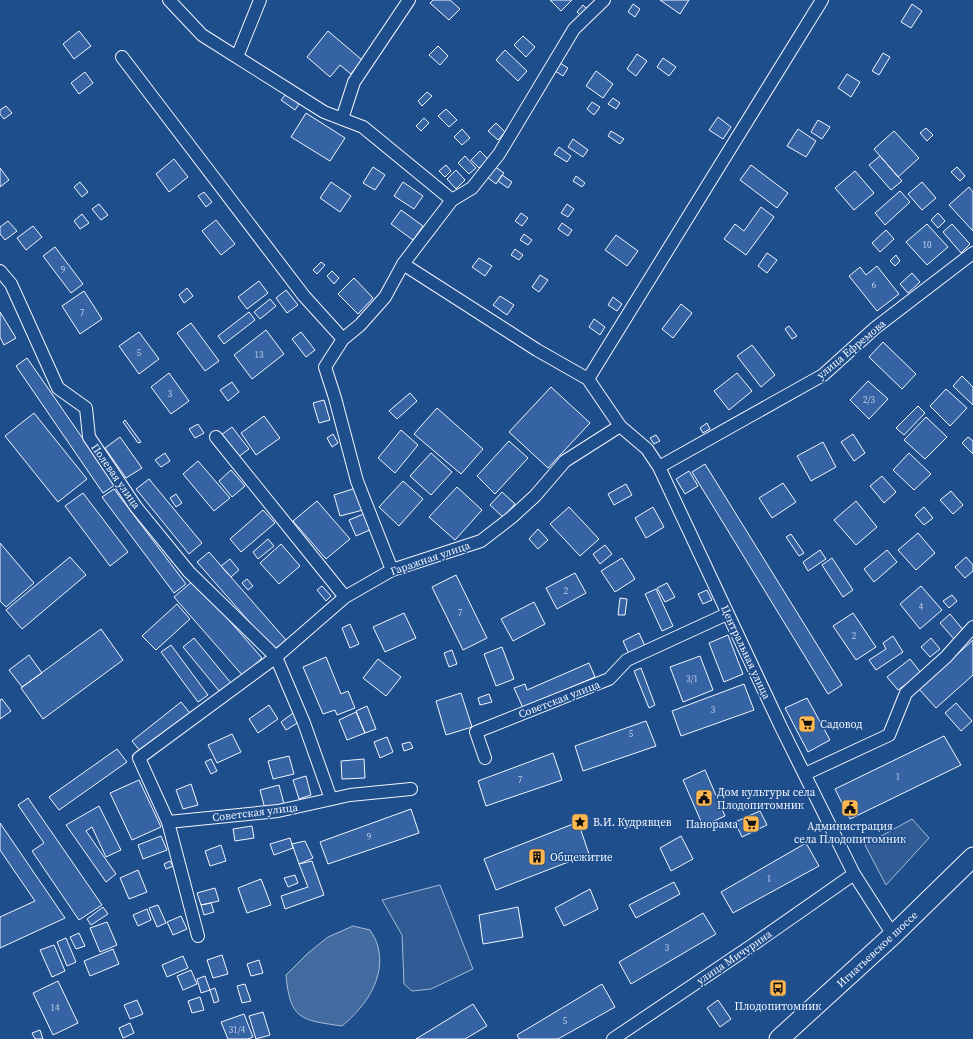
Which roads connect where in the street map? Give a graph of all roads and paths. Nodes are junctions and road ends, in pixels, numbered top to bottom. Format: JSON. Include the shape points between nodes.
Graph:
{"nodes":[{"id":1,"x":170,"y":0,"type":"edge"},
{"id":2,"x":260,"y":0,"type":"edge"},
{"id":3,"x":409,"y":0,"type":"edge"},
{"id":4,"x":604,"y":0,"type":"edge"},
{"id":5,"x":822,"y":0,"type":"edge"},
{"id":6,"x":122,"y":57,"type":"dead end"},
{"id":7,"x":237,"y":57,"type":"junction"},
{"id":8,"x":342,"y":119,"type":"junction"},
{"id":9,"x":452,"y":200,"type":"junction"},
{"id":10,"x":973,"y":253,"type":"edge"},
{"id":11,"x":403,"y":264,"type":"junction"},
{"id":12,"x":0,"y":270,"type":"edge"},
{"id":13,"x":342,"y":339,"type":"junction"},
{"id":14,"x":588,"y":379,"type":"junction"},
{"id":15,"x":620,"y":426,"type":"junction"},
{"id":16,"x":216,"y":438,"type":"dead end"},
{"id":17,"x":659,"y":468,"type":"junction"},
{"id":18,"x":392,"y":570,"type":"junction"},
{"id":19,"x":345,"y":597,"type":"junction"},
{"id":20,"x":727,"y":614,"type":"junction"},
{"id":21,"x":973,"y":627,"type":"edge"},
{"id":22,"x":276,"y":657,"type":"junction"},
{"id":23,"x":485,"y":758,"type":"dead end"},
{"id":24,"x":805,"y":774,"type":"junction"},
{"id":25,"x":411,"y":789,"type":"dead end"},
{"id":26,"x":331,"y":799,"type":"junction"},
{"id":27,"x":168,"y":822,"type":"junction"},
{"id":28,"x":973,"y":857,"type":"edge"},
{"id":29,"x":854,"y":874,"type":"junction"},
{"id":30,"x":893,"y":935,"type":"junction"},
{"id":31,"x":198,"y":936,"type":"dead end"},
{"id":32,"x":613,"y":1039,"type":"edge"},
{"id":33,"x":779,"y":1039,"type":"edge"}],
"edges":[{"from":1,"to":7,"type":"street","via":[[202,35]]},
{"from":2,"to":7,"type":"street"},
{"from":3,"to":8,"type":"street","via":[[354,82]]},
{"from":4,"to":9,"type":"street","via":[[574,29],[499,154],[472,188]]},
{"from":5,"to":14,"type":"street"},
{"from":6,"to":13,"type":"street","via":[[304,296]]},
{"from":7,"to":8,"type":"street","via":[[324,112]]},
{"from":8,"to":9,"type":"street","via":[[363,127]]},
{"from":9,"to":11,"type":"street"},
{"from":10,"to":17,"type":"street","name":"улица Ефремова","via":[[875,328],[823,375]]},
{"from":11,"to":13,"type":"street","via":[[385,297],[360,325]]},
{"from":11,"to":14,"type":"street","via":[[537,350]]},
{"from":12,"to":22,"type":"street","name":"Полевая улица","via":[[11,284],[58,388],[86,408],[89,437],[136,507],[189,572]]},
{"from":13,"to":18,"type":"street","via":[[325,367],[357,481]]},
{"from":14,"to":15,"type":"street","name":"Центральная улица"},
{"from":15,"to":17,"type":"street","name":"Центральная улица","via":[[647,449]]},
{"from":15,"to":18,"type":"street","name":"Гаражная улица","via":[[565,461],[535,496],[481,541]]},
{"from":16,"to":19,"type":"street"},
{"from":17,"to":20,"type":"street","name":"Центральная улица"},
{"from":18,"to":19,"type":"street","name":"Гаражная улица"},
{"from":19,"to":22,"type":"street","name":"Гаражная улица"},
{"from":20,"to":23,"type":"street","name":"Советская улица","via":[[626,660],[609,680],[476,732]]},
{"from":20,"to":24,"type":"street","name":"Центральная улица"},
{"from":21,"to":24,"type":"street","via":[[946,658],[906,693],[889,735]]},
{"from":22,"to":26,"type":"street"},
{"from":22,"to":27,"type":"street","name":"Гаражная улица","via":[[139,758]]},
{"from":24,"to":29,"type":"street","name":"Центральная улица"},
{"from":25,"to":26,"type":"street","name":"Советская улица"},
{"from":26,"to":27,"type":"street","name":"Советская улица","via":[[278,811]]},
{"from":27,"to":31,"type":"street"},
{"from":28,"to":30,"type":"main road","name":"Игнатьевское шоссе"},
{"from":29,"to":30,"type":"street","name":"Центральная улица"},
{"from":29,"to":32,"type":"street","name":"улица Мичурина"},
{"from":30,"to":33,"type":"main road","name":"Игнатьевское шоссе"}]}
